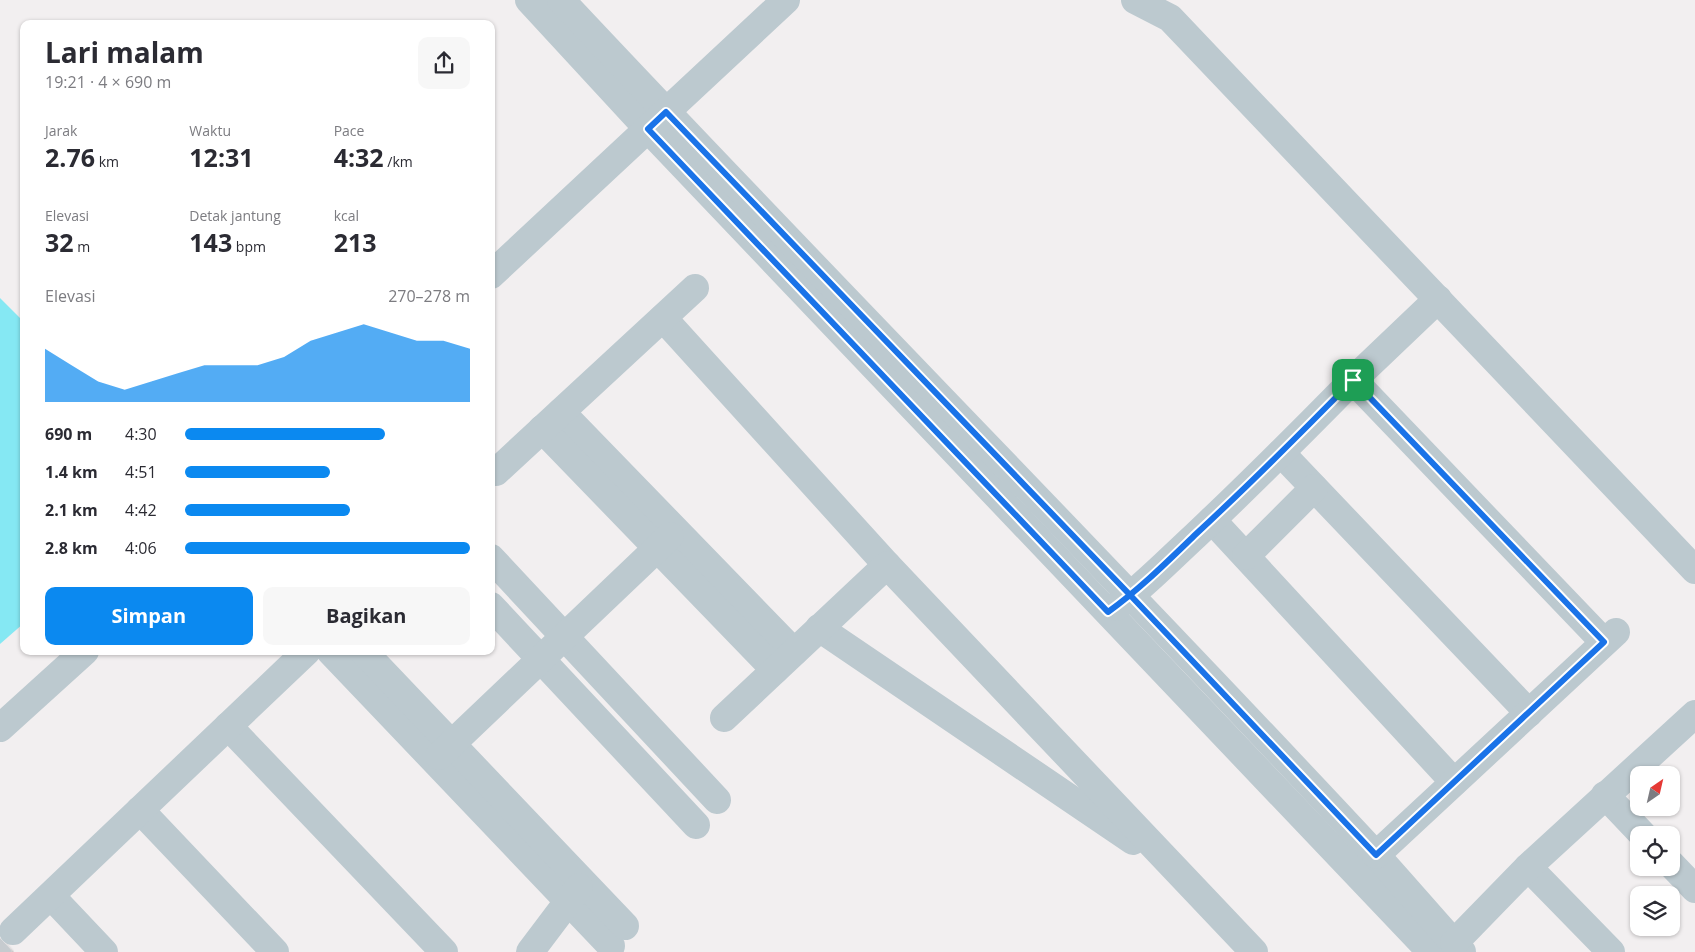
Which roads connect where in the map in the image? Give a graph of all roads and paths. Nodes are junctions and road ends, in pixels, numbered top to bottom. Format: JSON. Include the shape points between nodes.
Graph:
{"nodes":[{"id":1,"x":529,"y":0,"type":"edge"},
{"id":2,"x":561,"y":0,"type":"edge"},
{"id":3,"x":786,"y":0,"type":"edge"},
{"id":4,"x":1135,"y":0,"type":"edge"},
{"id":5,"x":657,"y":120,"type":"junction"},
{"id":6,"x":495,"y":271,"type":"edge"},
{"id":7,"x":695,"y":288,"type":"dead end"},
{"id":8,"x":1438,"y":299,"type":"junction"},
{"id":9,"x":663,"y":318,"type":"junction"},
{"id":10,"x":1353,"y":380,"type":"junction"},
{"id":11,"x":552,"y":421,"type":"junction"},
{"id":12,"x":1281,"y":453,"type":"junction"},
{"id":13,"x":496,"y":472,"type":"dead end"},
{"id":14,"x":1314,"y":488,"type":"junction"},
{"id":15,"x":1212,"y":520,"type":"junction"},
{"id":16,"x":667,"y":539,"type":"junction"},
{"id":17,"x":1246,"y":556,"type":"junction"},
{"id":18,"x":495,"y":562,"type":"edge"},
{"id":19,"x":887,"y":565,"type":"junction"},
{"id":20,"x":1695,"y":570,"type":"edge"},
{"id":21,"x":1131,"y":596,"type":"junction"},
{"id":22,"x":495,"y":610,"type":"edge"},
{"id":23,"x":1108,"y":612,"type":"junction"},
{"id":24,"x":819,"y":628,"type":"junction"},
{"id":25,"x":565,"y":636,"type":"junction"},
{"id":26,"x":794,"y":652,"type":"junction"},
{"id":27,"x":81,"y":655,"type":"edge"},
{"id":28,"x":303,"y":655,"type":"edge"},
{"id":29,"x":334,"y":655,"type":"edge"},
{"id":30,"x":366,"y":655,"type":"edge"},
{"id":31,"x":541,"y":659,"type":"junction"},
{"id":32,"x":774,"y":670,"type":"junction"},
{"id":33,"x":1529,"y":714,"type":"junction"},
{"id":34,"x":724,"y":718,"type":"dead end"},
{"id":35,"x":228,"y":726,"type":"junction"},
{"id":36,"x":0,"y":728,"type":"edge"},
{"id":37,"x":1690,"y":728,"type":"edge"},
{"id":38,"x":443,"y":753,"type":"junction"},
{"id":39,"x":1454,"y":782,"type":"junction"},
{"id":40,"x":1605,"y":795,"type":"junction"},
{"id":41,"x":717,"y":800,"type":"dead end"},
{"id":42,"x":140,"y":810,"type":"junction"},
{"id":43,"x":696,"y":825,"type":"dead end"},
{"id":44,"x":1634,"y":826,"type":"edge"},
{"id":45,"x":1376,"y":855,"type":"junction"},
{"id":46,"x":1528,"y":867,"type":"junction"},
{"id":47,"x":1177,"y":871,"type":"junction"},
{"id":48,"x":1680,"y":873,"type":"edge"},
{"id":49,"x":1695,"y":889,"type":"edge"},
{"id":50,"x":576,"y":892,"type":"junction"},
{"id":51,"x":51,"y":896,"type":"junction"},
{"id":52,"x":13,"y":931,"type":"dead end"},
{"id":53,"x":618,"y":936,"type":"dead end"},
{"id":54,"x":1449,"y":949,"type":"edge"},
{"id":55,"x":104,"y":952,"type":"edge"},
{"id":56,"x":275,"y":952,"type":"edge"},
{"id":57,"x":444,"y":952,"type":"edge"},
{"id":58,"x":530,"y":952,"type":"edge"},
{"id":59,"x":1254,"y":952,"type":"edge"},
{"id":60,"x":1611,"y":952,"type":"edge"}],
"edges":[{"from":1,"to":5,"type":"street"},
{"from":2,"to":5,"type":"street"},
{"from":3,"to":5,"type":"street"},
{"from":4,"to":8,"type":"street","via":[[1170,18]]},
{"from":5,"to":6,"type":"street"},
{"from":5,"to":21,"type":"street"},
{"from":5,"to":23,"type":"street"},
{"from":7,"to":9,"type":"street"},
{"from":8,"to":10,"type":"street"},
{"from":8,"to":20,"type":"street"},
{"from":9,"to":11,"type":"street"},
{"from":9,"to":19,"type":"street"},
{"from":10,"to":12,"type":"street"},
{"from":10,"to":33,"type":"street","via":[[1610,637]]},
{"from":11,"to":13,"type":"street"},
{"from":11,"to":16,"type":"street"},
{"from":12,"to":14,"type":"street"},
{"from":12,"to":15,"type":"street"},
{"from":14,"to":17,"type":"street"},
{"from":14,"to":33,"type":"street"},
{"from":15,"to":17,"type":"street"},
{"from":15,"to":21,"type":"street"},
{"from":16,"to":25,"type":"street"},
{"from":16,"to":26,"type":"street"},
{"from":16,"to":32,"type":"street"},
{"from":17,"to":39,"type":"street"},
{"from":18,"to":25,"type":"street"},
{"from":19,"to":24,"type":"street"},
{"from":19,"to":47,"type":"street"},
{"from":21,"to":23,"type":"street"},
{"from":21,"to":45,"type":"street"},
{"from":22,"to":31,"type":"street"},
{"from":23,"to":54,"type":"street"},
{"from":24,"to":26,"type":"street"},
{"from":24,"to":47,"type":"street"},
{"from":25,"to":31,"type":"street"},
{"from":25,"to":41,"type":"street"},
{"from":26,"to":32,"type":"street"},
{"from":27,"to":36,"type":"street"},
{"from":28,"to":35,"type":"street"},
{"from":29,"to":38,"type":"street"},
{"from":30,"to":38,"type":"street"},
{"from":31,"to":38,"type":"street"},
{"from":31,"to":43,"type":"street"},
{"from":32,"to":34,"type":"street"},
{"from":33,"to":39,"type":"street"},
{"from":35,"to":42,"type":"street"},
{"from":35,"to":57,"type":"street"},
{"from":37,"to":40,"type":"street"},
{"from":38,"to":50,"type":"street"},
{"from":39,"to":45,"type":"street"},
{"from":40,"to":44,"type":"street"},
{"from":40,"to":46,"type":"street"},
{"from":42,"to":51,"type":"street"},
{"from":42,"to":56,"type":"street"},
{"from":45,"to":54,"type":"street"},
{"from":46,"to":54,"type":"street"},
{"from":46,"to":60,"type":"street"},
{"from":47,"to":59,"type":"street"},
{"from":48,"to":49,"type":"street"},
{"from":50,"to":53,"type":"street"},
{"from":50,"to":58,"type":"street"},
{"from":51,"to":52,"type":"street"},
{"from":51,"to":55,"type":"street"}]}
